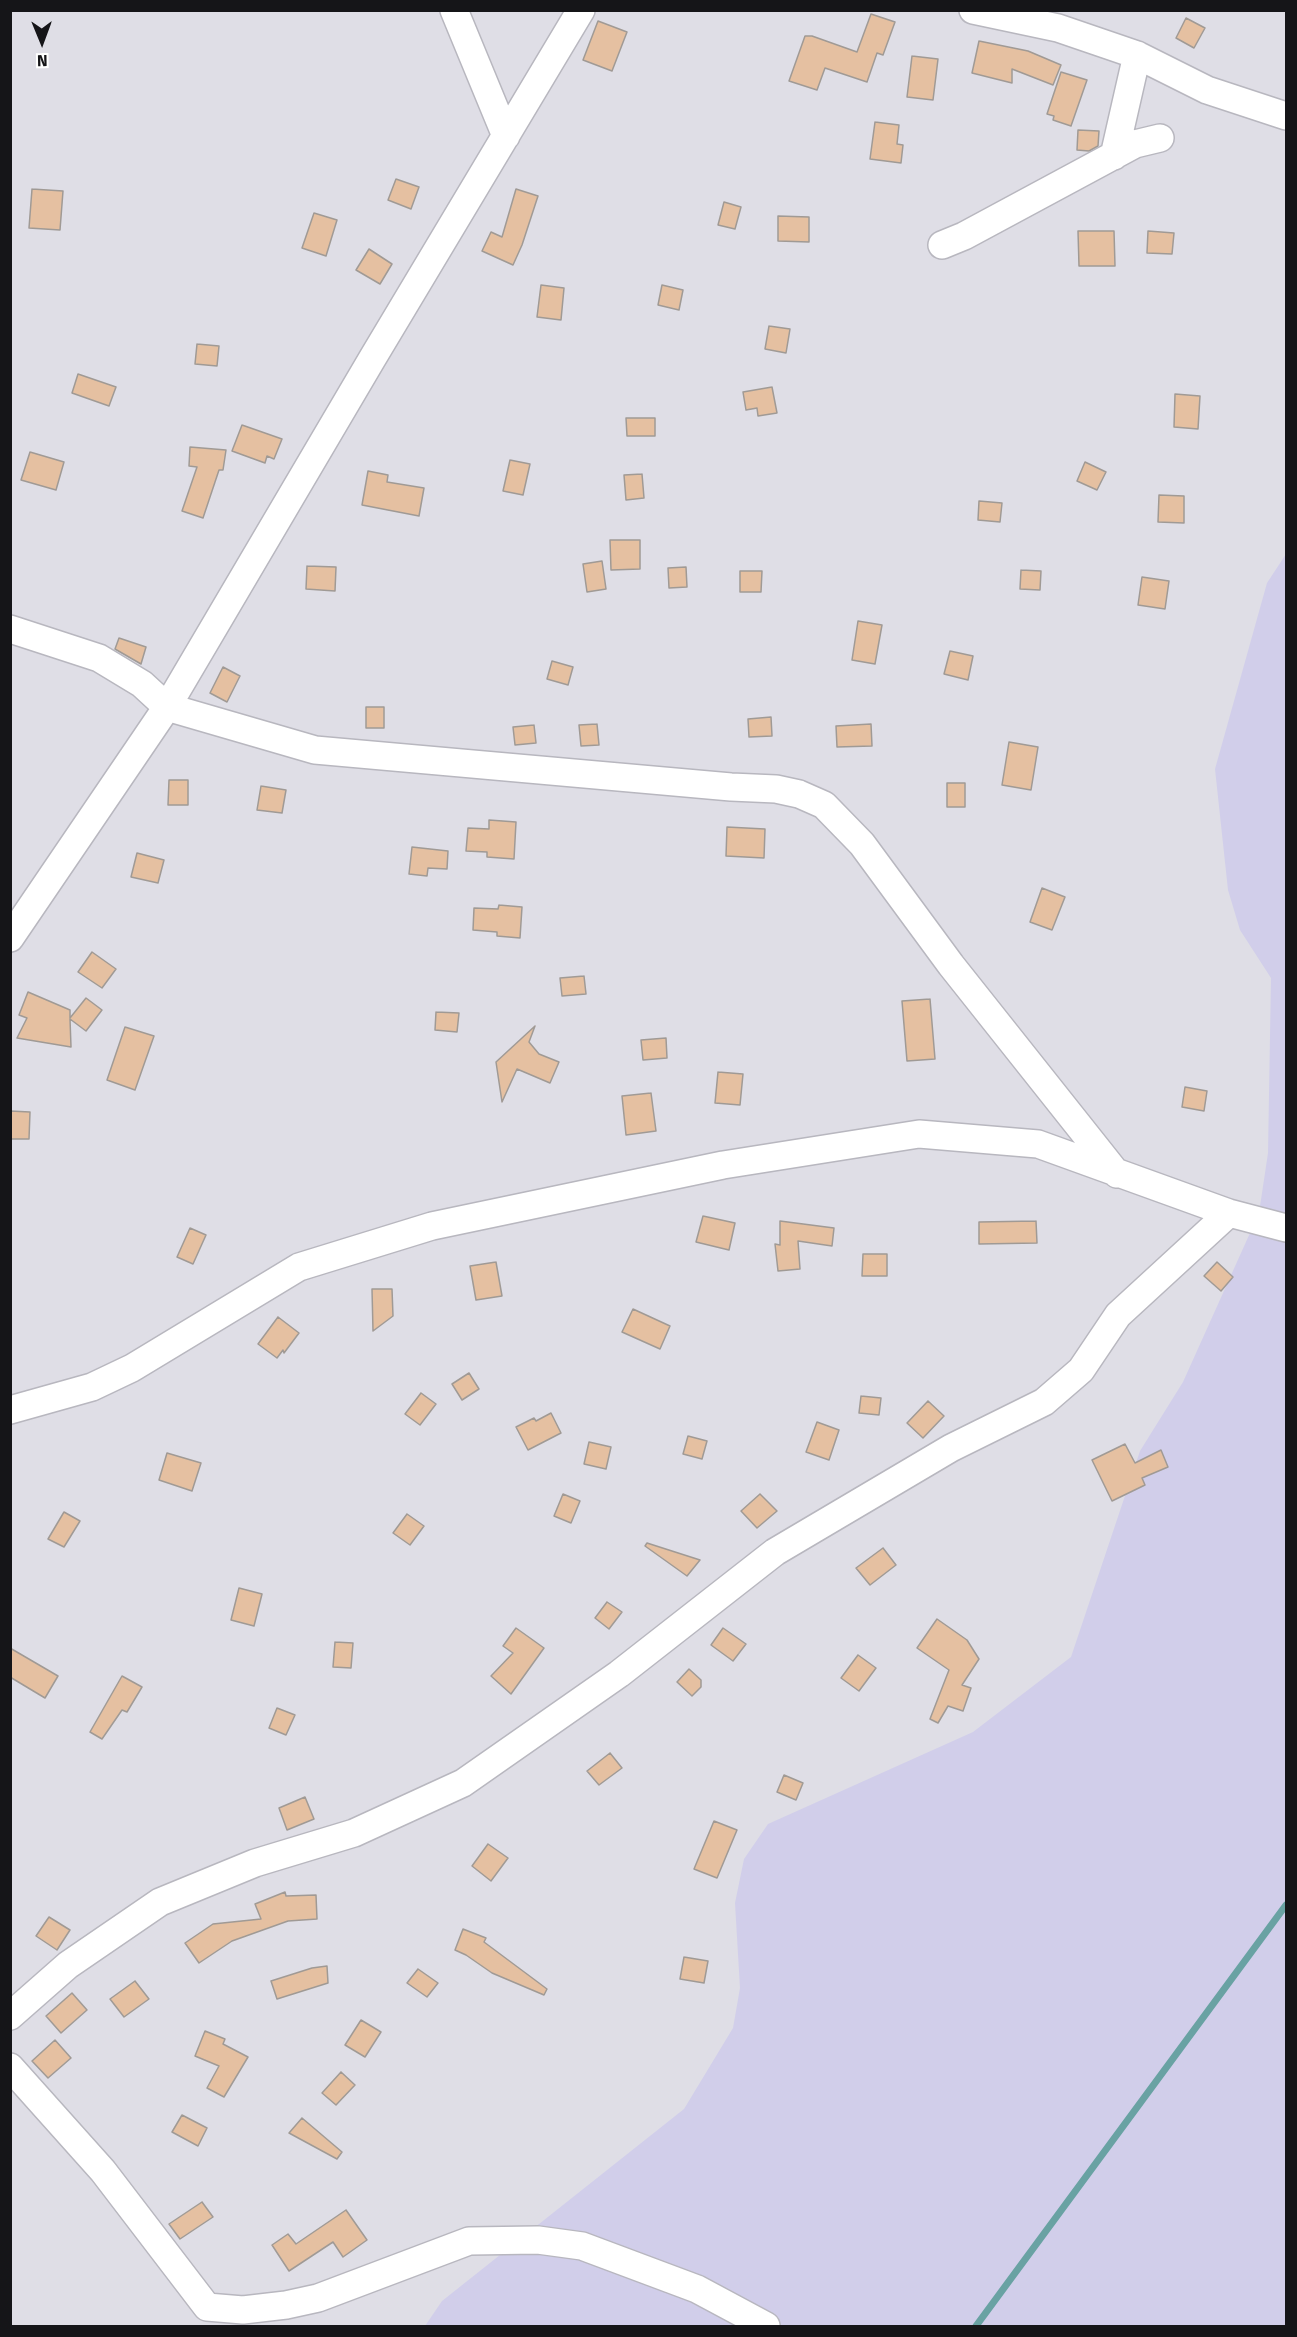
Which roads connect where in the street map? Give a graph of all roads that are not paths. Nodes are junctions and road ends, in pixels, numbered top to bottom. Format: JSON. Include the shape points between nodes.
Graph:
{"nodes":[{"id":1,"x":454,"y":10,"type":"edge"},
{"id":2,"x":581,"y":10,"type":"edge"},
{"id":3,"x":973,"y":10,"type":"edge"},
{"id":4,"x":1061,"y":20,"type":"edge"},
{"id":5,"x":1137,"y":55,"type":"junction"},
{"id":6,"x":1287,"y":116,"type":"edge"},
{"id":7,"x":506,"y":136,"type":"junction"},
{"id":8,"x":1160,"y":138,"type":"dead end"},
{"id":9,"x":1114,"y":156,"type":"junction"},
{"id":10,"x":942,"y":245,"type":"dead end"},
{"id":11,"x":10,"y":629,"type":"edge"},
{"id":12,"x":167,"y":707,"type":"junction"},
{"id":13,"x":10,"y":938,"type":"edge"},
{"id":14,"x":1118,"y":1174,"type":"junction"},
{"id":15,"x":1229,"y":1213,"type":"junction"},
{"id":16,"x":1287,"y":1228,"type":"edge"},
{"id":17,"x":10,"y":1410,"type":"edge"},
{"id":18,"x":10,"y":2016,"type":"edge"},
{"id":19,"x":10,"y":2067,"type":"edge"},
{"id":20,"x":766,"y":2326,"type":"edge"}],
"edges":[{"from":1,"to":7,"type":"street"},
{"from":2,"to":7,"type":"street"},
{"from":3,"to":4,"type":"street"},
{"from":4,"to":5,"type":"street"},
{"from":5,"to":6,"type":"street","via":[[1207,90]]},
{"from":5,"to":9,"type":"street"},
{"from":7,"to":12,"type":"street"},
{"from":8,"to":9,"type":"street","via":[[1135,144]]},
{"from":9,"to":10,"type":"street"},
{"from":11,"to":12,"type":"street","via":[[99,658],[142,684]]},
{"from":12,"to":13,"type":"street"},
{"from":12,"to":14,"type":"street","via":[[315,750],[776,789],[824,805],[862,844],[951,965]]},
{"from":14,"to":15,"type":"street"},
{"from":14,"to":17,"type":"street","via":[[1038,1144],[919,1134],[723,1165],[432,1226],[299,1267],[132,1368],[92,1387]]},
{"from":15,"to":16,"type":"street"},
{"from":15,"to":18,"type":"street","via":[[1118,1315],[1081,1370],[1044,1402],[951,1448],[775,1552],[618,1674],[463,1783],[354,1833],[255,1863],[160,1902],[68,1965]]},
{"from":19,"to":20,"type":"street","via":[[103,2171],[207,2307],[243,2310],[286,2306],[318,2298],[469,2241],[538,2240],[582,2246],[697,2289]]}]}
